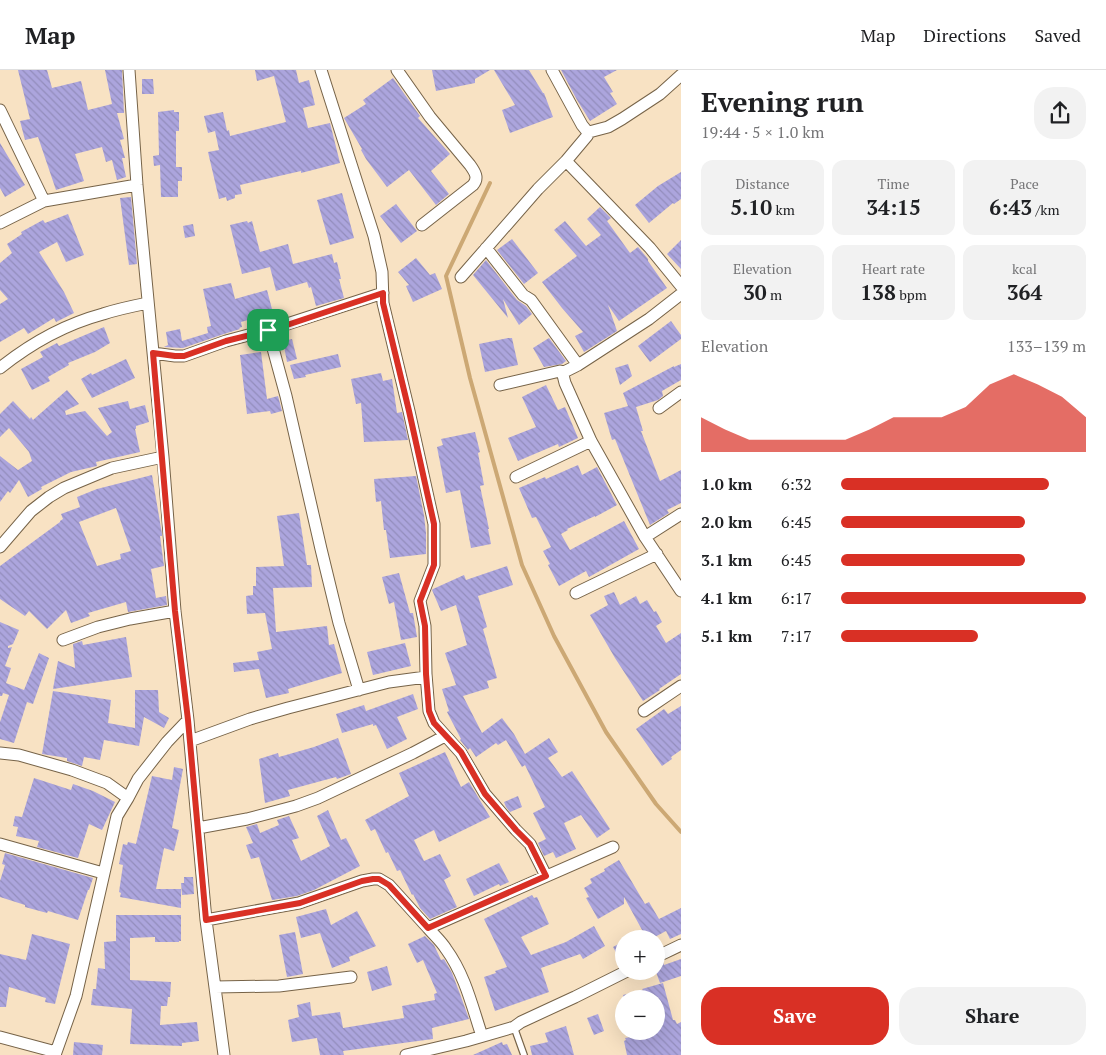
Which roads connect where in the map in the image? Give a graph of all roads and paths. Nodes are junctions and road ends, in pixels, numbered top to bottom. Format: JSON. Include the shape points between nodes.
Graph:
{"nodes":[{"id":1,"x":129,"y":70,"type":"edge"},
{"id":2,"x":321,"y":70,"type":"edge"},
{"id":3,"x":397,"y":70,"type":"edge"},
{"id":4,"x":552,"y":70,"type":"edge"},
{"id":5,"x":681,"y":75,"type":"edge"},
{"id":6,"x":0,"y":110,"type":"edge"},
{"id":7,"x":589,"y":132,"type":"junction"},
{"id":8,"x":566,"y":161,"type":"junction"},
{"id":9,"x":137,"y":185,"type":"junction"},
{"id":10,"x":44,"y":201,"type":"junction"},
{"id":11,"x":0,"y":223,"type":"edge"},
{"id":12,"x":422,"y":225,"type":"dead end"},
{"id":13,"x":486,"y":248,"type":"junction"},
{"id":14,"x":461,"y":277,"type":"dead end"},
{"id":15,"x":681,"y":286,"type":"edge"},
{"id":16,"x":383,"y":293,"type":"junction"},
{"id":17,"x":679,"y":301,"type":"edge"},
{"id":18,"x":148,"y":303,"type":"junction"},
{"id":19,"x":268,"y":330,"type":"junction"},
{"id":20,"x":153,"y":353,"type":"junction"},
{"id":21,"x":578,"y":366,"type":"junction"},
{"id":22,"x":0,"y":368,"type":"edge"},
{"id":23,"x":564,"y":372,"type":"junction"},
{"id":24,"x":500,"y":385,"type":"dead end"},
{"id":25,"x":681,"y":392,"type":"edge"},
{"id":26,"x":659,"y":408,"type":"dead end"},
{"id":27,"x":591,"y":441,"type":"junction"},
{"id":28,"x":163,"y":457,"type":"junction"},
{"id":29,"x":516,"y":477,"type":"dead end"},
{"id":30,"x":681,"y":514,"type":"edge"},
{"id":31,"x":645,"y":537,"type":"junction"},
{"id":32,"x":0,"y":547,"type":"edge"},
{"id":33,"x":657,"y":554,"type":"junction"},
{"id":34,"x":681,"y":590,"type":"edge"},
{"id":35,"x":576,"y":593,"type":"dead end"},
{"id":36,"x":175,"y":611,"type":"junction"},
{"id":37,"x":63,"y":640,"type":"dead end"},
{"id":38,"x":426,"y":678,"type":"junction"},
{"id":39,"x":681,"y":686,"type":"edge"},
{"id":40,"x":359,"y":690,"type":"junction"},
{"id":41,"x":644,"y":711,"type":"dead end"},
{"id":42,"x":188,"y":720,"type":"junction"},
{"id":43,"x":445,"y":736,"type":"junction"},
{"id":44,"x":190,"y":741,"type":"junction"},
{"id":45,"x":0,"y":753,"type":"edge"},
{"id":46,"x":128,"y":798,"type":"junction"},
{"id":47,"x":198,"y":828,"type":"junction"},
{"id":48,"x":0,"y":844,"type":"edge"},
{"id":49,"x":613,"y":847,"type":"dead end"},
{"id":50,"x":103,"y":873,"type":"junction"},
{"id":51,"x":546,"y":876,"type":"junction"},
{"id":52,"x":206,"y":920,"type":"junction"},
{"id":53,"x":428,"y":928,"type":"junction"},
{"id":54,"x":681,"y":945,"type":"edge"},
{"id":55,"x":665,"y":953,"type":"edge"},
{"id":56,"x":615,"y":976,"type":"edge"},
{"id":57,"x":351,"y":977,"type":"dead end"},
{"id":58,"x":216,"y":988,"type":"junction"},
{"id":59,"x":514,"y":1027,"type":"junction"},
{"id":60,"x":482,"y":1036,"type":"junction"},
{"id":61,"x":0,"y":1037,"type":"edge"},
{"id":62,"x":56,"y":1053,"type":"edge"},
{"id":63,"x":224,"y":1055,"type":"edge"},
{"id":64,"x":406,"y":1055,"type":"edge"},
{"id":65,"x":524,"y":1055,"type":"edge"}],
"edges":[{"from":1,"to":9,"type":"street"},
{"from":2,"to":16,"type":"street","via":[[374,236]]},
{"from":3,"to":12,"type":"street","via":[[477,178],[473,185]]},
{"from":4,"to":7,"type":"street"},
{"from":5,"to":7,"type":"street","via":[[660,94],[622,119]]},
{"from":6,"to":10,"type":"street"},
{"from":7,"to":8,"type":"street"},
{"from":8,"to":13,"type":"street"},
{"from":8,"to":15,"type":"street","via":[[650,248]]},
{"from":9,"to":10,"type":"street"},
{"from":9,"to":18,"type":"street"},
{"from":10,"to":11,"type":"street"},
{"from":13,"to":14,"type":"street"},
{"from":13,"to":21,"type":"street","via":[[523,296],[531,300]]},
{"from":16,"to":19,"type":"street"},
{"from":16,"to":38,"type":"street","via":[[434,524],[434,565],[420,601],[425,626]]},
{"from":17,"to":21,"type":"street"},
{"from":18,"to":20,"type":"street"},
{"from":18,"to":22,"type":"street","via":[[83,320],[24,350]]},
{"from":19,"to":20,"type":"street","via":[[184,356]]},
{"from":19,"to":40,"type":"street","via":[[337,614]]},
{"from":20,"to":28,"type":"street"},
{"from":21,"to":23,"type":"street"},
{"from":23,"to":24,"type":"street"},
{"from":23,"to":27,"type":"street"},
{"from":25,"to":26,"type":"street"},
{"from":27,"to":29,"type":"street"},
{"from":27,"to":31,"type":"street"},
{"from":28,"to":32,"type":"street","via":[[112,468],[64,488],[31,511]]},
{"from":28,"to":36,"type":"street"},
{"from":30,"to":31,"type":"street"},
{"from":31,"to":33,"type":"street"},
{"from":33,"to":34,"type":"street"},
{"from":33,"to":35,"type":"street"},
{"from":36,"to":37,"type":"street","via":[[98,628]]},
{"from":36,"to":42,"type":"street"},
{"from":38,"to":40,"type":"street","via":[[389,682]]},
{"from":38,"to":43,"type":"street","via":[[429,711]]},
{"from":39,"to":41,"type":"street"},
{"from":40,"to":44,"type":"street","via":[[288,708]]},
{"from":42,"to":44,"type":"street"},
{"from":42,"to":46,"type":"street","via":[[138,779]]},
{"from":43,"to":47,"type":"street","via":[[318,798],[247,819]]},
{"from":43,"to":51,"type":"street","via":[[461,752],[485,794],[530,844]]},
{"from":44,"to":47,"type":"street"},
{"from":45,"to":46,"type":"street","via":[[72,770],[107,783]]},
{"from":46,"to":50,"type":"street","via":[[117,816]]},
{"from":47,"to":52,"type":"street"},
{"from":48,"to":50,"type":"street"},
{"from":49,"to":51,"type":"street"},
{"from":50,"to":62,"type":"street","via":[[76,996]]},
{"from":51,"to":53,"type":"street"},
{"from":52,"to":53,"type":"street","via":[[300,903],[362,881],[379,879],[389,885]]},
{"from":52,"to":58,"type":"street"},
{"from":53,"to":60,"type":"street","via":[[446,947],[456,964]]},
{"from":54,"to":55,"type":"street"},
{"from":56,"to":59,"type":"street"},
{"from":57,"to":58,"type":"street","via":[[279,986]]},
{"from":58,"to":63,"type":"street"},
{"from":59,"to":60,"type":"street"},
{"from":59,"to":65,"type":"lane"},
{"from":60,"to":64,"type":"street"},
{"from":61,"to":62,"type":"street"}]}
